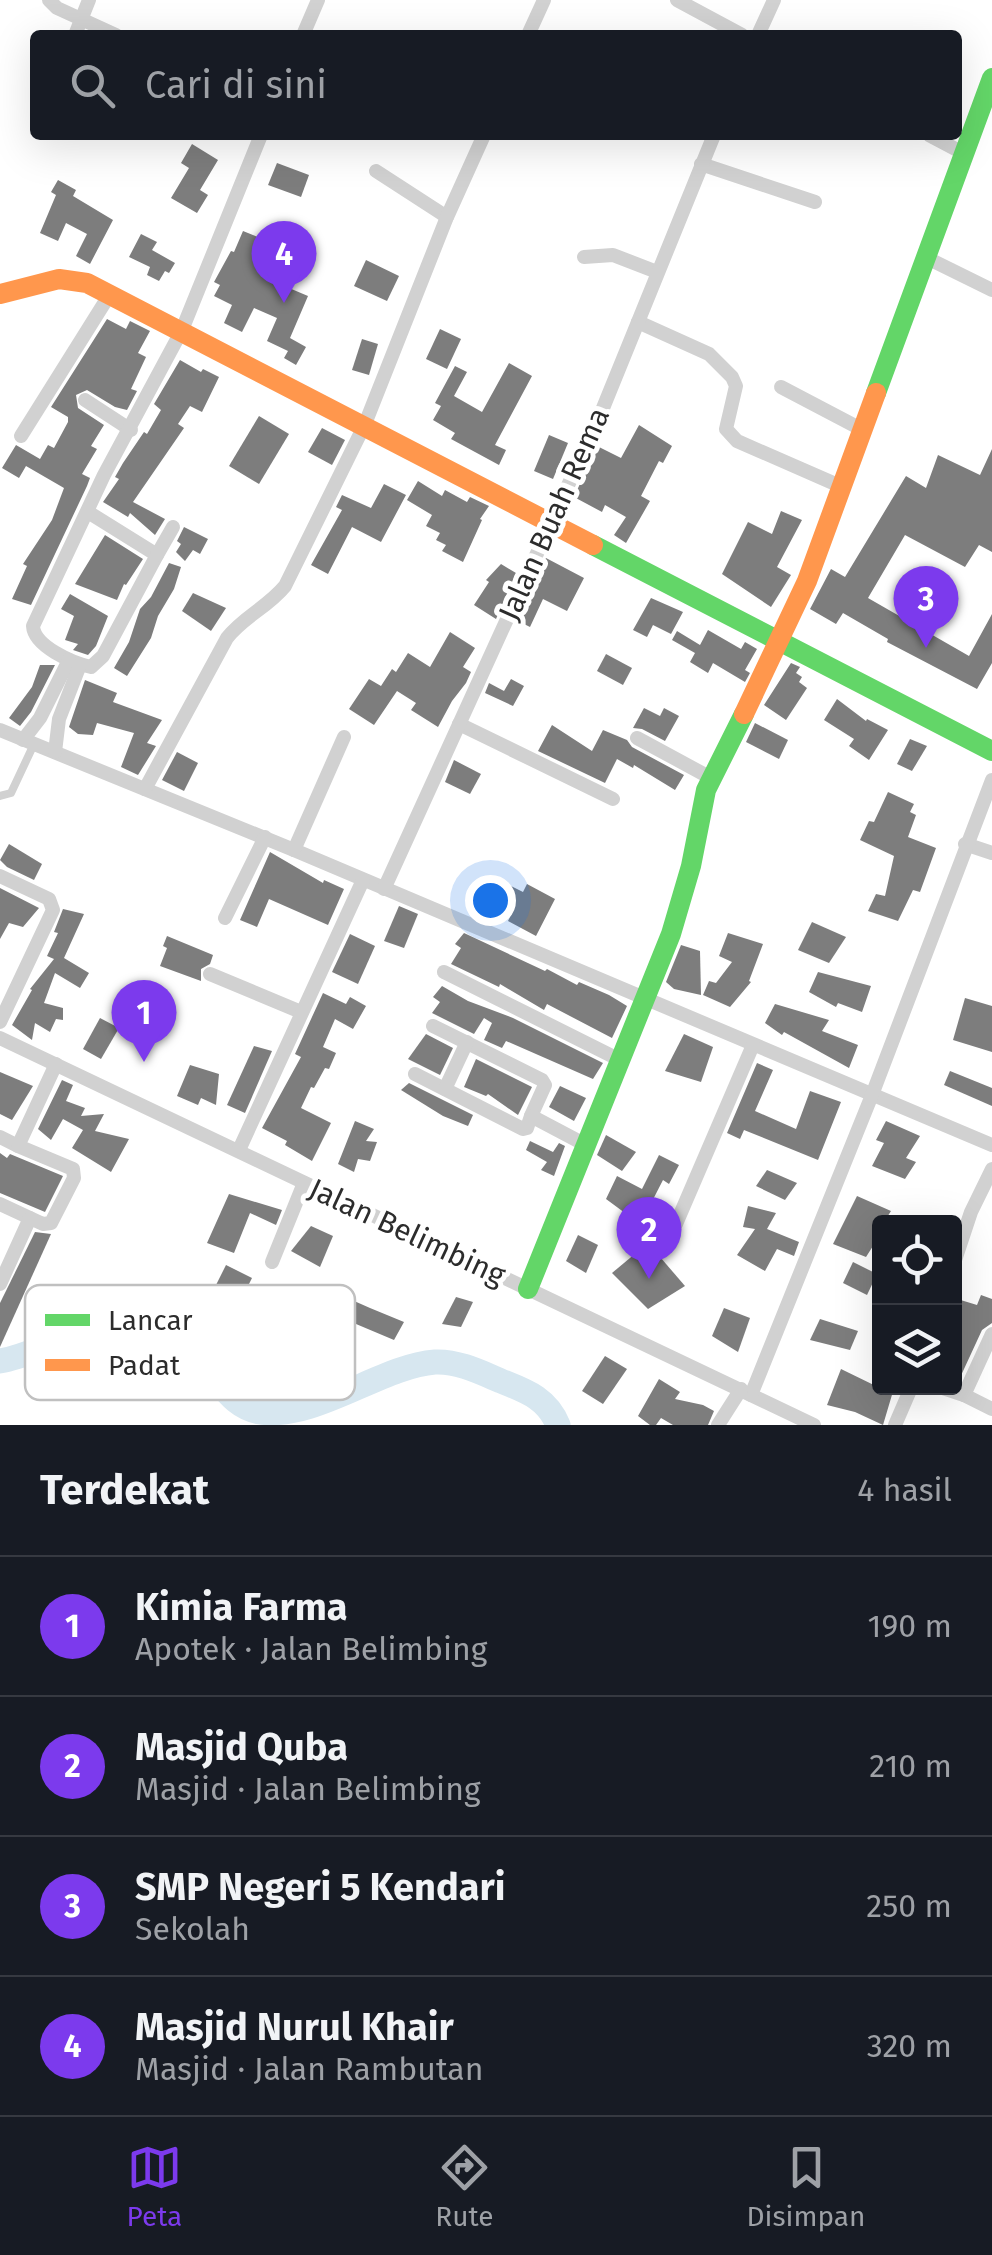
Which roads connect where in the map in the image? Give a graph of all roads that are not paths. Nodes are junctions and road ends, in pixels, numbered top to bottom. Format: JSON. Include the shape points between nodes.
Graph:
{"nodes":[{"id":1,"x":49,"y":0,"type":"edge"},
{"id":2,"x":89,"y":0,"type":"edge"},
{"id":3,"x":318,"y":0,"type":"edge"},
{"id":4,"x":544,"y":0,"type":"edge"},
{"id":5,"x":677,"y":0,"type":"edge"},
{"id":6,"x":774,"y":0,"type":"edge"},
{"id":7,"x":705,"y":7,"type":"edge"},
{"id":8,"x":78,"y":27,"type":"edge"},
{"id":9,"x":305,"y":30,"type":"edge"},
{"id":10,"x":530,"y":30,"type":"edge"},
{"id":11,"x":735,"y":30,"type":"edge"},
{"id":12,"x":760,"y":30,"type":"edge"},
{"id":13,"x":992,"y":78,"type":"edge"},
{"id":14,"x":259,"y":140,"type":"edge"},
{"id":15,"x":482,"y":140,"type":"edge"},
{"id":16,"x":712,"y":140,"type":"edge"},
{"id":17,"x":938,"y":140,"type":"edge"},
{"id":18,"x":963,"y":153,"type":"junction"},
{"id":19,"x":700,"y":164,"type":"junction"},
{"id":20,"x":376,"y":170,"type":"dead end"},
{"id":21,"x":814,"y":202,"type":"dead end"},
{"id":22,"x":448,"y":217,"type":"junction"},
{"id":23,"x":584,"y":257,"type":"dead end"},
{"id":24,"x":925,"y":257,"type":"junction"},
{"id":25,"x":657,"y":272,"type":"junction"},
{"id":26,"x":992,"y":290,"type":"edge"},
{"id":27,"x":0,"y":294,"type":"edge"},
{"id":28,"x":110,"y":294,"type":"junction"},
{"id":29,"x":638,"y":322,"type":"junction"},
{"id":30,"x":182,"y":330,"type":"junction"},
{"id":31,"x":780,"y":386,"type":"dead end"},
{"id":32,"x":84,"y":400,"type":"dead end"},
{"id":33,"x":365,"y":424,"type":"junction"},
{"id":34,"x":861,"y":428,"type":"junction"},
{"id":35,"x":130,"y":430,"type":"junction"},
{"id":36,"x":21,"y":436,"type":"dead end"},
{"id":37,"x":840,"y":486,"type":"junction"},
{"id":38,"x":88,"y":512,"type":"junction"},
{"id":39,"x":550,"y":522,"type":"junction"},
{"id":40,"x":172,"y":527,"type":"dead end"},
{"id":41,"x":157,"y":555,"type":"junction"},
{"id":42,"x":781,"y":641,"type":"junction"},
{"id":43,"x":74,"y":662,"type":"junction"},
{"id":44,"x":459,"y":724,"type":"junction"},
{"id":45,"x":0,"y":730,"type":"edge"},
{"id":46,"x":344,"y":737,"type":"dead end"},
{"id":47,"x":637,"y":738,"type":"dead end"},
{"id":48,"x":28,"y":742,"type":"junction"},
{"id":49,"x":992,"y":751,"type":"edge"},
{"id":50,"x":55,"y":752,"type":"junction"},
{"id":51,"x":711,"y":778,"type":"junction"},
{"id":52,"x":992,"y":780,"type":"edge"},
{"id":53,"x":145,"y":789,"type":"junction"},
{"id":54,"x":0,"y":796,"type":"edge"},
{"id":55,"x":613,"y":799,"type":"dead end"},
{"id":56,"x":265,"y":837,"type":"junction"},
{"id":57,"x":965,"y":844,"type":"junction"},
{"id":58,"x":294,"y":850,"type":"junction"},
{"id":59,"x":992,"y":853,"type":"edge"},
{"id":60,"x":0,"y":876,"type":"edge"},
{"id":61,"x":363,"y":880,"type":"junction"},
{"id":62,"x":384,"y":890,"type":"junction"},
{"id":63,"x":225,"y":918,"type":"dead end"},
{"id":64,"x":444,"y":972,"type":"dead end"},
{"id":65,"x":210,"y":974,"type":"dead end"},
{"id":66,"x":642,"y":998,"type":"junction"},
{"id":67,"x":301,"y":1012,"type":"junction"},
{"id":68,"x":0,"y":1022,"type":"edge"},
{"id":69,"x":433,"y":1026,"type":"dead end"},
{"id":70,"x":0,"y":1038,"type":"edge"},
{"id":71,"x":467,"y":1042,"type":"junction"},
{"id":72,"x":753,"y":1045,"type":"junction"},
{"id":73,"x":618,"y":1059,"type":"junction"},
{"id":74,"x":56,"y":1064,"type":"junction"},
{"id":75,"x":416,"y":1074,"type":"dead end"},
{"id":76,"x":445,"y":1089,"type":"junction"},
{"id":77,"x":872,"y":1095,"type":"junction"},
{"id":78,"x":531,"y":1116,"type":"junction"},
{"id":79,"x":0,"y":1137,"type":"edge"},
{"id":80,"x":584,"y":1144,"type":"junction"},
{"id":81,"x":992,"y":1145,"type":"edge"},
{"id":82,"x":18,"y":1146,"type":"junction"},
{"id":83,"x":239,"y":1150,"type":"junction"},
{"id":84,"x":992,"y":1169,"type":"edge"},
{"id":85,"x":304,"y":1183,"type":"junction"},
{"id":86,"x":0,"y":1204,"type":"edge"},
{"id":87,"x":30,"y":1218,"type":"junction"},
{"id":88,"x":676,"y":1224,"type":"dead end"},
{"id":89,"x":962,"y":1238,"type":"edge"},
{"id":90,"x":272,"y":1262,"type":"dead end"},
{"id":91,"x":4,"y":1263,"type":"edge"},
{"id":92,"x":0,"y":1284,"type":"edge"},
{"id":93,"x":528,"y":1289,"type":"junction"},
{"id":94,"x":992,"y":1334,"type":"edge"},
{"id":95,"x":746,"y":1392,"type":"junction"},
{"id":96,"x":907,"y":1395,"type":"edge"},
{"id":97,"x":964,"y":1396,"type":"joint"},
{"id":98,"x":992,"y":1409,"type":"edge"},
{"id":99,"x":718,"y":1425,"type":"edge"},
{"id":100,"x":814,"y":1425,"type":"edge"},
{"id":101,"x":895,"y":1425,"type":"edge"}],
"edges":[{"from":1,"to":8,"type":"street"},
{"from":2,"to":8,"type":"street"},
{"from":3,"to":9,"type":"street"},
{"from":4,"to":10,"type":"street"},
{"from":5,"to":7,"type":"street"},
{"from":6,"to":12,"type":"street"},
{"from":7,"to":11,"type":"street"},
{"from":13,"to":18,"type":"street"},
{"from":14,"to":30,"type":"street"},
{"from":15,"to":22,"type":"street"},
{"from":16,"to":19,"type":"street","name":"Jalan Buah Rema"},
{"from":17,"to":18,"type":"street"},
{"from":18,"to":24,"type":"street"},
{"from":19,"to":21,"type":"street"},
{"from":19,"to":25,"type":"street","name":"Jalan Buah Rema"},
{"from":20,"to":22,"type":"street"},
{"from":22,"to":33,"type":"street"},
{"from":23,"to":25,"type":"street","via":[[613,255]]},
{"from":24,"to":26,"type":"street"},
{"from":24,"to":34,"type":"street"},
{"from":25,"to":29,"type":"street","name":"Jalan Buah Rema"},
{"from":27,"to":28,"type":"street","via":[[77,279]]},
{"from":28,"to":30,"type":"street"},
{"from":28,"to":36,"type":"street"},
{"from":29,"to":37,"type":"street","via":[[709,354],[732,377],[726,430],[737,441]]},
{"from":29,"to":39,"type":"street","name":"Jalan Buah Rema"},
{"from":30,"to":33,"type":"street"},
{"from":30,"to":35,"type":"street"},
{"from":31,"to":34,"type":"street"},
{"from":32,"to":35,"type":"street"},
{"from":33,"to":39,"type":"street"},
{"from":33,"to":53,"type":"street","via":[[285,586],[228,638]]},
{"from":34,"to":37,"type":"street"},
{"from":35,"to":38,"type":"street"},
{"from":37,"to":42,"type":"street"},
{"from":38,"to":41,"type":"street"},
{"from":38,"to":43,"type":"street","via":[[32,631]]},
{"from":39,"to":42,"type":"street"},
{"from":39,"to":44,"type":"street","name":"Jalan Buah Rema"},
{"from":40,"to":41,"type":"street"},
{"from":41,"to":43,"type":"street","via":[[103,656],[91,667]]},
{"from":42,"to":49,"type":"street"},
{"from":42,"to":51,"type":"street"},
{"from":43,"to":48,"type":"street"},
{"from":43,"to":50,"type":"street"},
{"from":44,"to":55,"type":"street"},
{"from":44,"to":62,"type":"street","name":"Jalan Buah Rema"},
{"from":45,"to":48,"type":"street"},
{"from":46,"to":58,"type":"street"},
{"from":47,"to":51,"type":"street"},
{"from":48,"to":50,"type":"street"},
{"from":48,"to":54,"type":"lane","via":[[11,793]]},
{"from":50,"to":53,"type":"street"},
{"from":51,"to":66,"type":"street","via":[[683,896]]},
{"from":52,"to":57,"type":"street"},
{"from":53,"to":56,"type":"street"},
{"from":56,"to":58,"type":"street"},
{"from":56,"to":63,"type":"street"},
{"from":57,"to":59,"type":"street"},
{"from":57,"to":77,"type":"street"},
{"from":58,"to":61,"type":"street"},
{"from":60,"to":68,"type":"street","via":[[50,899],[53,910]]},
{"from":61,"to":62,"type":"street"},
{"from":61,"to":67,"type":"street"},
{"from":62,"to":66,"type":"street"},
{"from":64,"to":73,"type":"street"},
{"from":65,"to":67,"type":"street"},
{"from":66,"to":72,"type":"street"},
{"from":66,"to":73,"type":"street"},
{"from":67,"to":83,"type":"street"},
{"from":69,"to":71,"type":"street"},
{"from":70,"to":74,"type":"street","name":"Jalan Belimbing"},
{"from":71,"to":76,"type":"street"},
{"from":71,"to":78,"type":"street","via":[[544,1082]]},
{"from":72,"to":77,"type":"street"},
{"from":72,"to":88,"type":"street"},
{"from":73,"to":80,"type":"street"},
{"from":74,"to":82,"type":"street"},
{"from":74,"to":83,"type":"street","name":"Jalan Belimbing"},
{"from":75,"to":76,"type":"street"},
{"from":76,"to":78,"type":"street","via":[[524,1129]]},
{"from":77,"to":81,"type":"street"},
{"from":77,"to":95,"type":"street"},
{"from":78,"to":80,"type":"street"},
{"from":79,"to":82,"type":"street"},
{"from":80,"to":93,"type":"street"},
{"from":82,"to":87,"type":"street","via":[[75,1172],[54,1220]]},
{"from":83,"to":85,"type":"street","name":"Jalan Belimbing"},
{"from":84,"to":89,"type":"street"},
{"from":85,"to":90,"type":"street"},
{"from":85,"to":93,"type":"street","name":"Jalan Belimbing"},
{"from":86,"to":87,"type":"street"},
{"from":87,"to":91,"type":"street"},
{"from":91,"to":92,"type":"street"},
{"from":93,"to":95,"type":"street","name":"Jalan Belimbing"},
{"from":94,"to":97,"type":"street"},
{"from":95,"to":99,"type":"street"},
{"from":95,"to":100,"type":"street","name":"Jalan Belimbing"},
{"from":96,"to":101,"type":"street"},
{"from":97,"to":98,"type":"street"}]}
